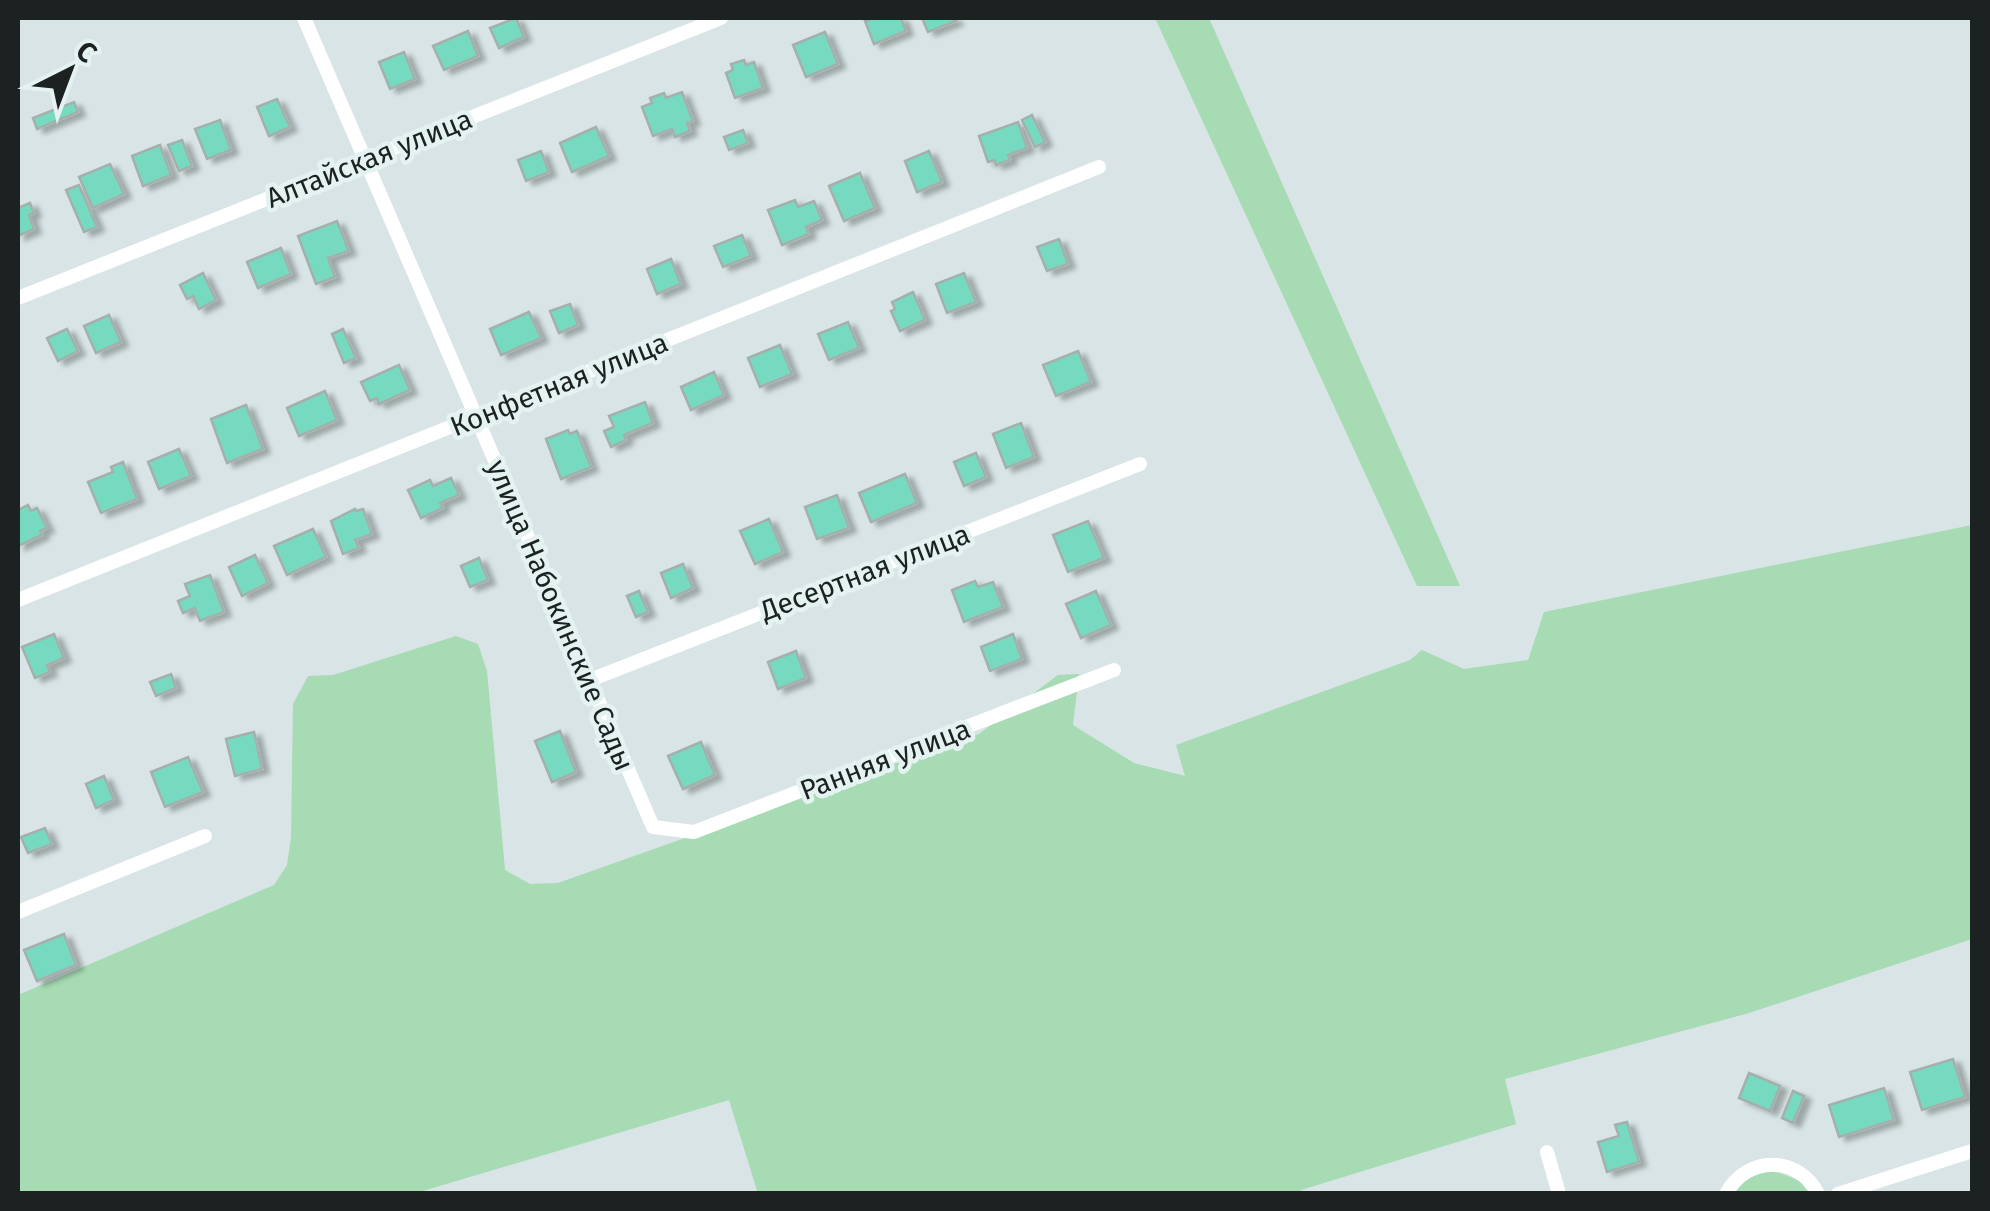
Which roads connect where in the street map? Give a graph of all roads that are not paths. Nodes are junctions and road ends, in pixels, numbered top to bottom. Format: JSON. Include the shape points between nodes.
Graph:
{"nodes":[{"id":1,"x":304,"y":18,"type":"edge"},
{"id":2,"x":721,"y":18,"type":"edge"},
{"id":3,"x":367,"y":159,"type":"junction"},
{"id":4,"x":1099,"y":167,"type":"dead end"},
{"id":5,"x":18,"y":298,"type":"edge"},
{"id":6,"x":476,"y":417,"type":"junction"},
{"id":7,"x":1140,"y":464,"type":"dead end"},
{"id":8,"x":18,"y":600,"type":"edge"},
{"id":9,"x":1114,"y":670,"type":"dead end"},
{"id":10,"x":590,"y":680,"type":"junction"},
{"id":11,"x":653,"y":827,"type":"joint"},
{"id":12,"x":205,"y":836,"type":"dead end"},
{"id":13,"x":18,"y":912,"type":"edge"},
{"id":14,"x":1972,"y":1151,"type":"edge"},
{"id":15,"x":1547,"y":1152,"type":"dead end"},
{"id":16,"x":1560,"y":1194,"type":"edge"},
{"id":17,"x":1726,"y":1194,"type":"edge"},
{"id":18,"x":1818,"y":1194,"type":"edge"},
{"id":19,"x":1838,"y":1194,"type":"edge"}],
"edges":[{"from":1,"to":3,"type":"street","name":"улица Набокинские Сады"},
{"from":2,"to":3,"type":"street","name":"Алтайская улица"},
{"from":3,"to":5,"type":"street","name":"Алтайская улица"},
{"from":3,"to":6,"type":"street","name":"улица Набокинские Сады"},
{"from":4,"to":6,"type":"street","name":"Конфетная улица"},
{"from":6,"to":8,"type":"street","name":"Конфетная улица"},
{"from":6,"to":10,"type":"street","name":"улица Набокинские Сады"},
{"from":7,"to":10,"type":"street","name":"Десертная улица"},
{"from":9,"to":11,"type":"street","name":"Ранняя улица","via":[[694,832]]},
{"from":10,"to":11,"type":"street","name":"улица Набокинские Сады"},
{"from":12,"to":13,"type":"street"},
{"from":14,"to":19,"type":"street"},
{"from":15,"to":16,"type":"street"},
{"from":17,"to":18,"type":"street","via":[[1739,1176],[1770,1164],[1802,1173]]}]}
